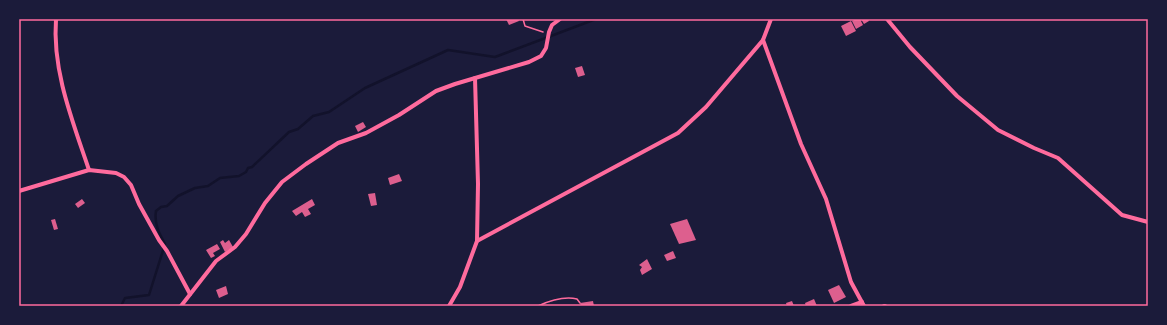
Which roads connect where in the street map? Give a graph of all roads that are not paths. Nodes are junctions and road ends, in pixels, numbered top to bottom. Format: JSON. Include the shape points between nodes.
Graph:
{"nodes":[{"id":1,"x":56,"y":19,"type":"edge"},
{"id":2,"x":560,"y":19,"type":"edge"},
{"id":3,"x":771,"y":19,"type":"edge"},
{"id":4,"x":886,"y":19,"type":"edge"},
{"id":5,"x":763,"y":40,"type":"junction"},
{"id":6,"x":475,"y":78,"type":"junction"},
{"id":7,"x":89,"y":170,"type":"junction"},
{"id":8,"x":19,"y":191,"type":"edge"},
{"id":9,"x":1148,"y":222,"type":"edge"},
{"id":10,"x":477,"y":241,"type":"junction"},
{"id":11,"x":190,"y":294,"type":"junction"},
{"id":12,"x":863,"y":304,"type":"edge"},
{"id":13,"x":181,"y":306,"type":"edge"},
{"id":14,"x":449,"y":306,"type":"edge"},
{"id":15,"x":851,"y":306,"type":"edge"}],
"edges":[{"from":1,"to":7,"type":"street","via":[[55,33],[64,93]]},
{"from":2,"to":6,"type":"street","via":[[552,25],[546,48],[541,56]]},
{"from":3,"to":5,"type":"street"},
{"from":4,"to":9,"type":"street","via":[[957,96],[998,130],[1058,158],[1122,215]]},
{"from":5,"to":10,"type":"street","via":[[706,107],[678,133]]},
{"from":5,"to":12,"type":"street","via":[[802,144],[826,199],[851,282]]},
{"from":6,"to":10,"type":"street"},
{"from":6,"to":11,"type":"street","via":[[436,91],[399,115],[338,143],[282,182],[235,248],[216,261]]},
{"from":7,"to":8,"type":"street"},
{"from":7,"to":11,"type":"street","via":[[116,173],[130,185],[138,204]]},
{"from":10,"to":14,"type":"street","via":[[460,287]]},
{"from":11,"to":13,"type":"street"},
{"from":12,"to":15,"type":"street"}]}
